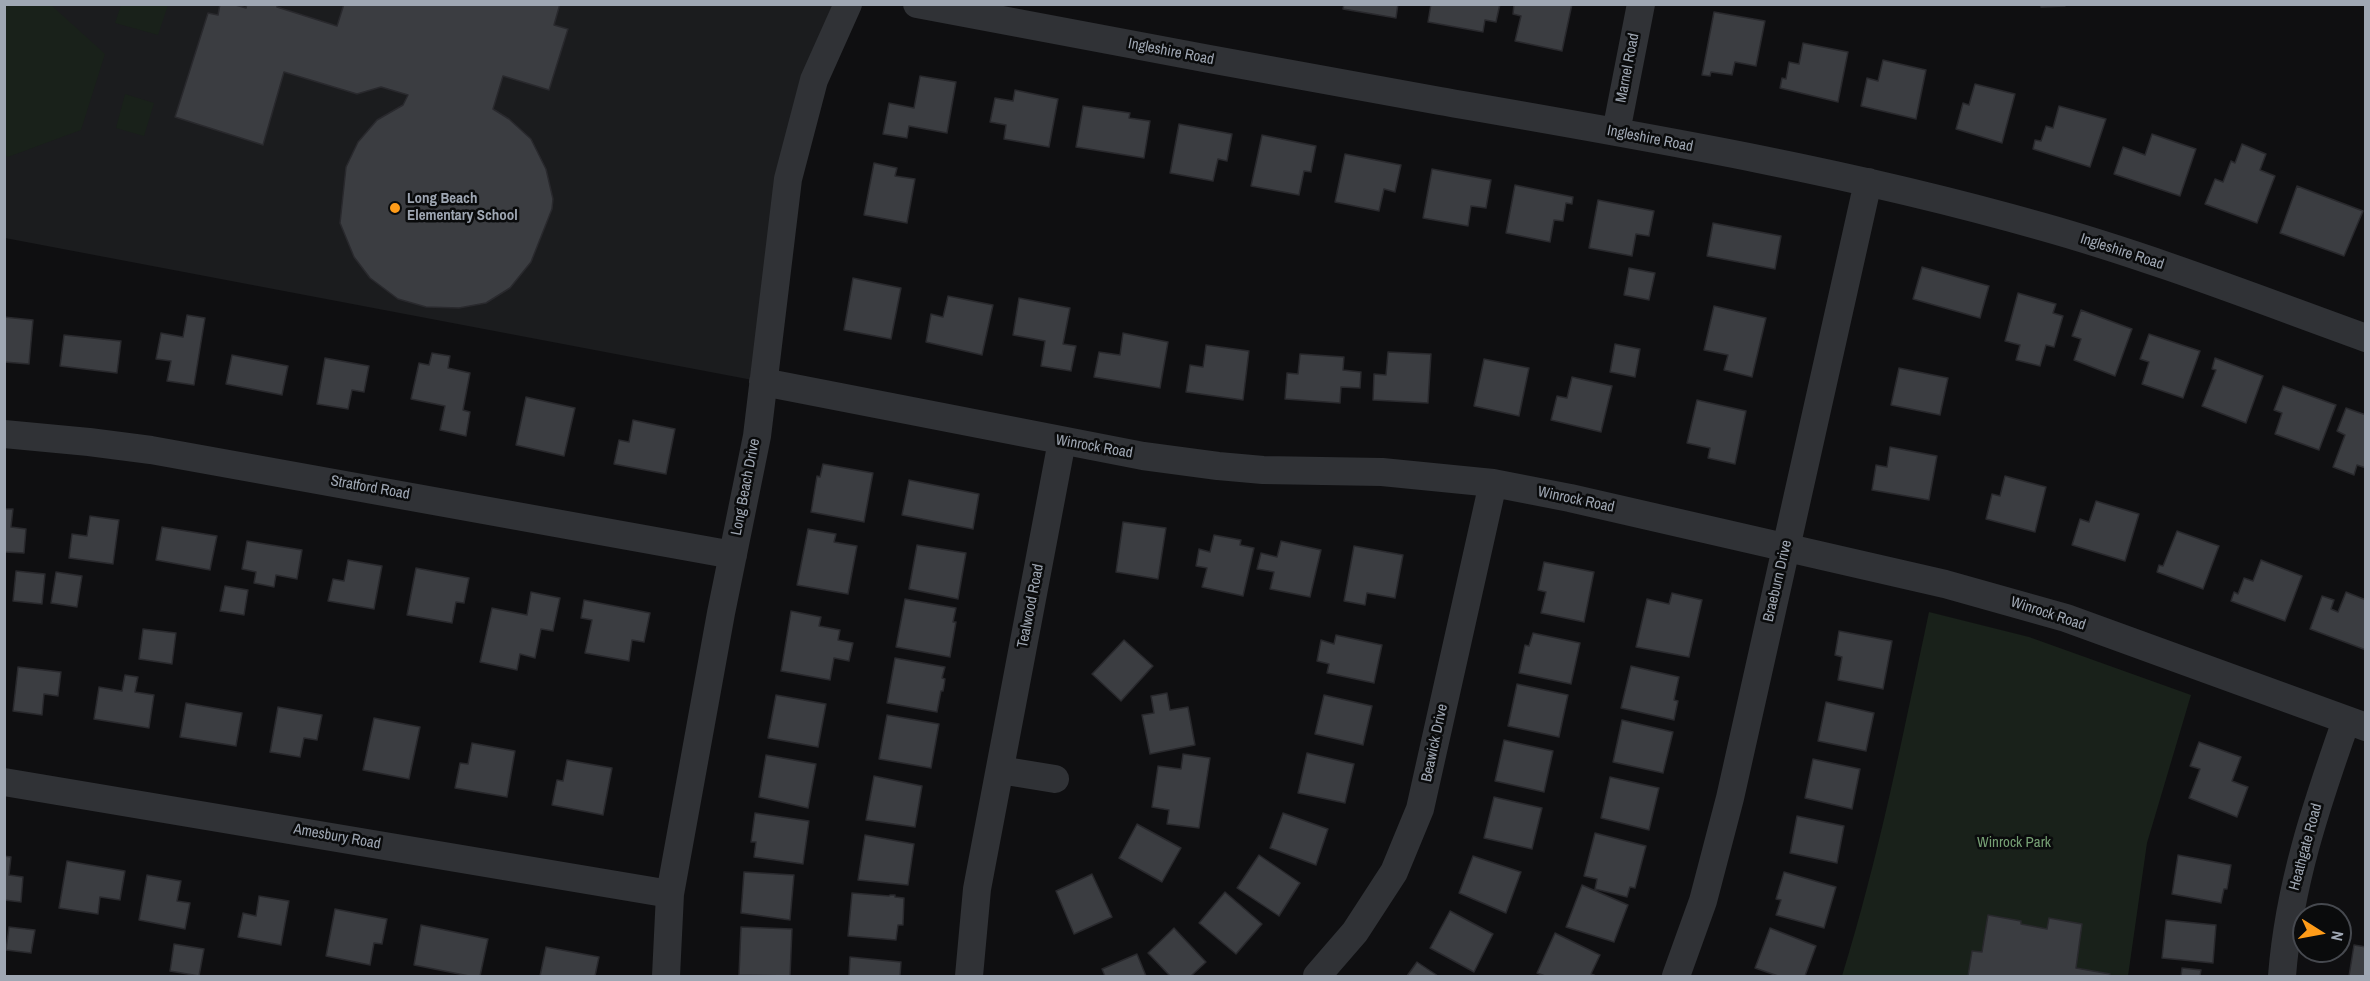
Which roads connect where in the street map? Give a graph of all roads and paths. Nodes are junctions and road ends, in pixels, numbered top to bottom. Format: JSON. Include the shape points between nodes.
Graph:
{"nodes":[{"id":1,"x":848,"y":4,"type":"edge"},
{"id":2,"x":918,"y":4,"type":"edge"},
{"id":3,"x":1641,"y":4,"type":"edge"},
{"id":4,"x":1616,"y":132,"type":"junction"},
{"id":5,"x":1868,"y":182,"type":"junction"},
{"id":6,"x":2366,"y":338,"type":"edge"},
{"id":7,"x":763,"y":381,"type":"junction"},
{"id":8,"x":4,"y":434,"type":"edge"},
{"id":9,"x":1062,"y":441,"type":"junction"},
{"id":10,"x":1493,"y":483,"type":"junction"},
{"id":11,"x":1785,"y":549,"type":"junction"},
{"id":12,"x":733,"y":555,"type":"junction"},
{"id":13,"x":2356,"y":724,"type":"edge"},
{"id":14,"x":1000,"y":770,"type":"junction"},
{"id":15,"x":1054,"y":779,"type":"dead end"},
{"id":16,"x":4,"y":782,"type":"edge"},
{"id":17,"x":670,"y":894,"type":"junction"},
{"id":18,"x":666,"y":976,"type":"edge"},
{"id":19,"x":969,"y":976,"type":"edge"},
{"id":20,"x":1317,"y":976,"type":"edge"},
{"id":21,"x":1676,"y":976,"type":"edge"},
{"id":22,"x":2282,"y":976,"type":"edge"}],
"edges":[{"from":1,"to":7,"type":"street","name":"Long Beach Drive","via":[[814,80],[788,179]]},
{"from":2,"to":4,"type":"street","name":"Ingleshire Road"},
{"from":3,"to":4,"type":"street","name":"Marnel Road"},
{"from":4,"to":5,"type":"street","name":"Ingleshire Road"},
{"from":5,"to":6,"type":"street","name":"Ingleshire Road","via":[[2043,226]]},
{"from":5,"to":11,"type":"street","name":"Braeburn Drive"},
{"from":7,"to":9,"type":"street","name":"Winrock Road"},
{"from":7,"to":12,"type":"street","name":"Long Beach Drive","via":[[757,436]]},
{"from":8,"to":12,"type":"street","name":"Stratford Road","via":[[151,450]]},
{"from":9,"to":10,"type":"street","name":"Winrock Road","via":[[1218,466],[1382,472]]},
{"from":9,"to":14,"type":"street","name":"Tealwood Road"},
{"from":10,"to":11,"type":"street","name":"Winrock Road"},
{"from":10,"to":20,"type":"street","name":"Beawick Drive","via":[[1420,809],[1394,872],[1355,932]]},
{"from":11,"to":13,"type":"street","name":"Winrock Road","via":[[1945,584],[2066,618]]},
{"from":11,"to":21,"type":"street","name":"Braeburn Drive","via":[[1728,806],[1703,901]]},
{"from":12,"to":17,"type":"street","name":"Long Beach Drive"},
{"from":13,"to":22,"type":"street","name":"Heathgate Road","via":[[2307,832]]},
{"from":14,"to":15,"type":"street"},
{"from":14,"to":19,"type":"street","name":"Tealwood Road","via":[[974,905]]},
{"from":16,"to":17,"type":"street","name":"Amesbury Road"},
{"from":17,"to":18,"type":"street","name":"Long Beach Drive"}]}
